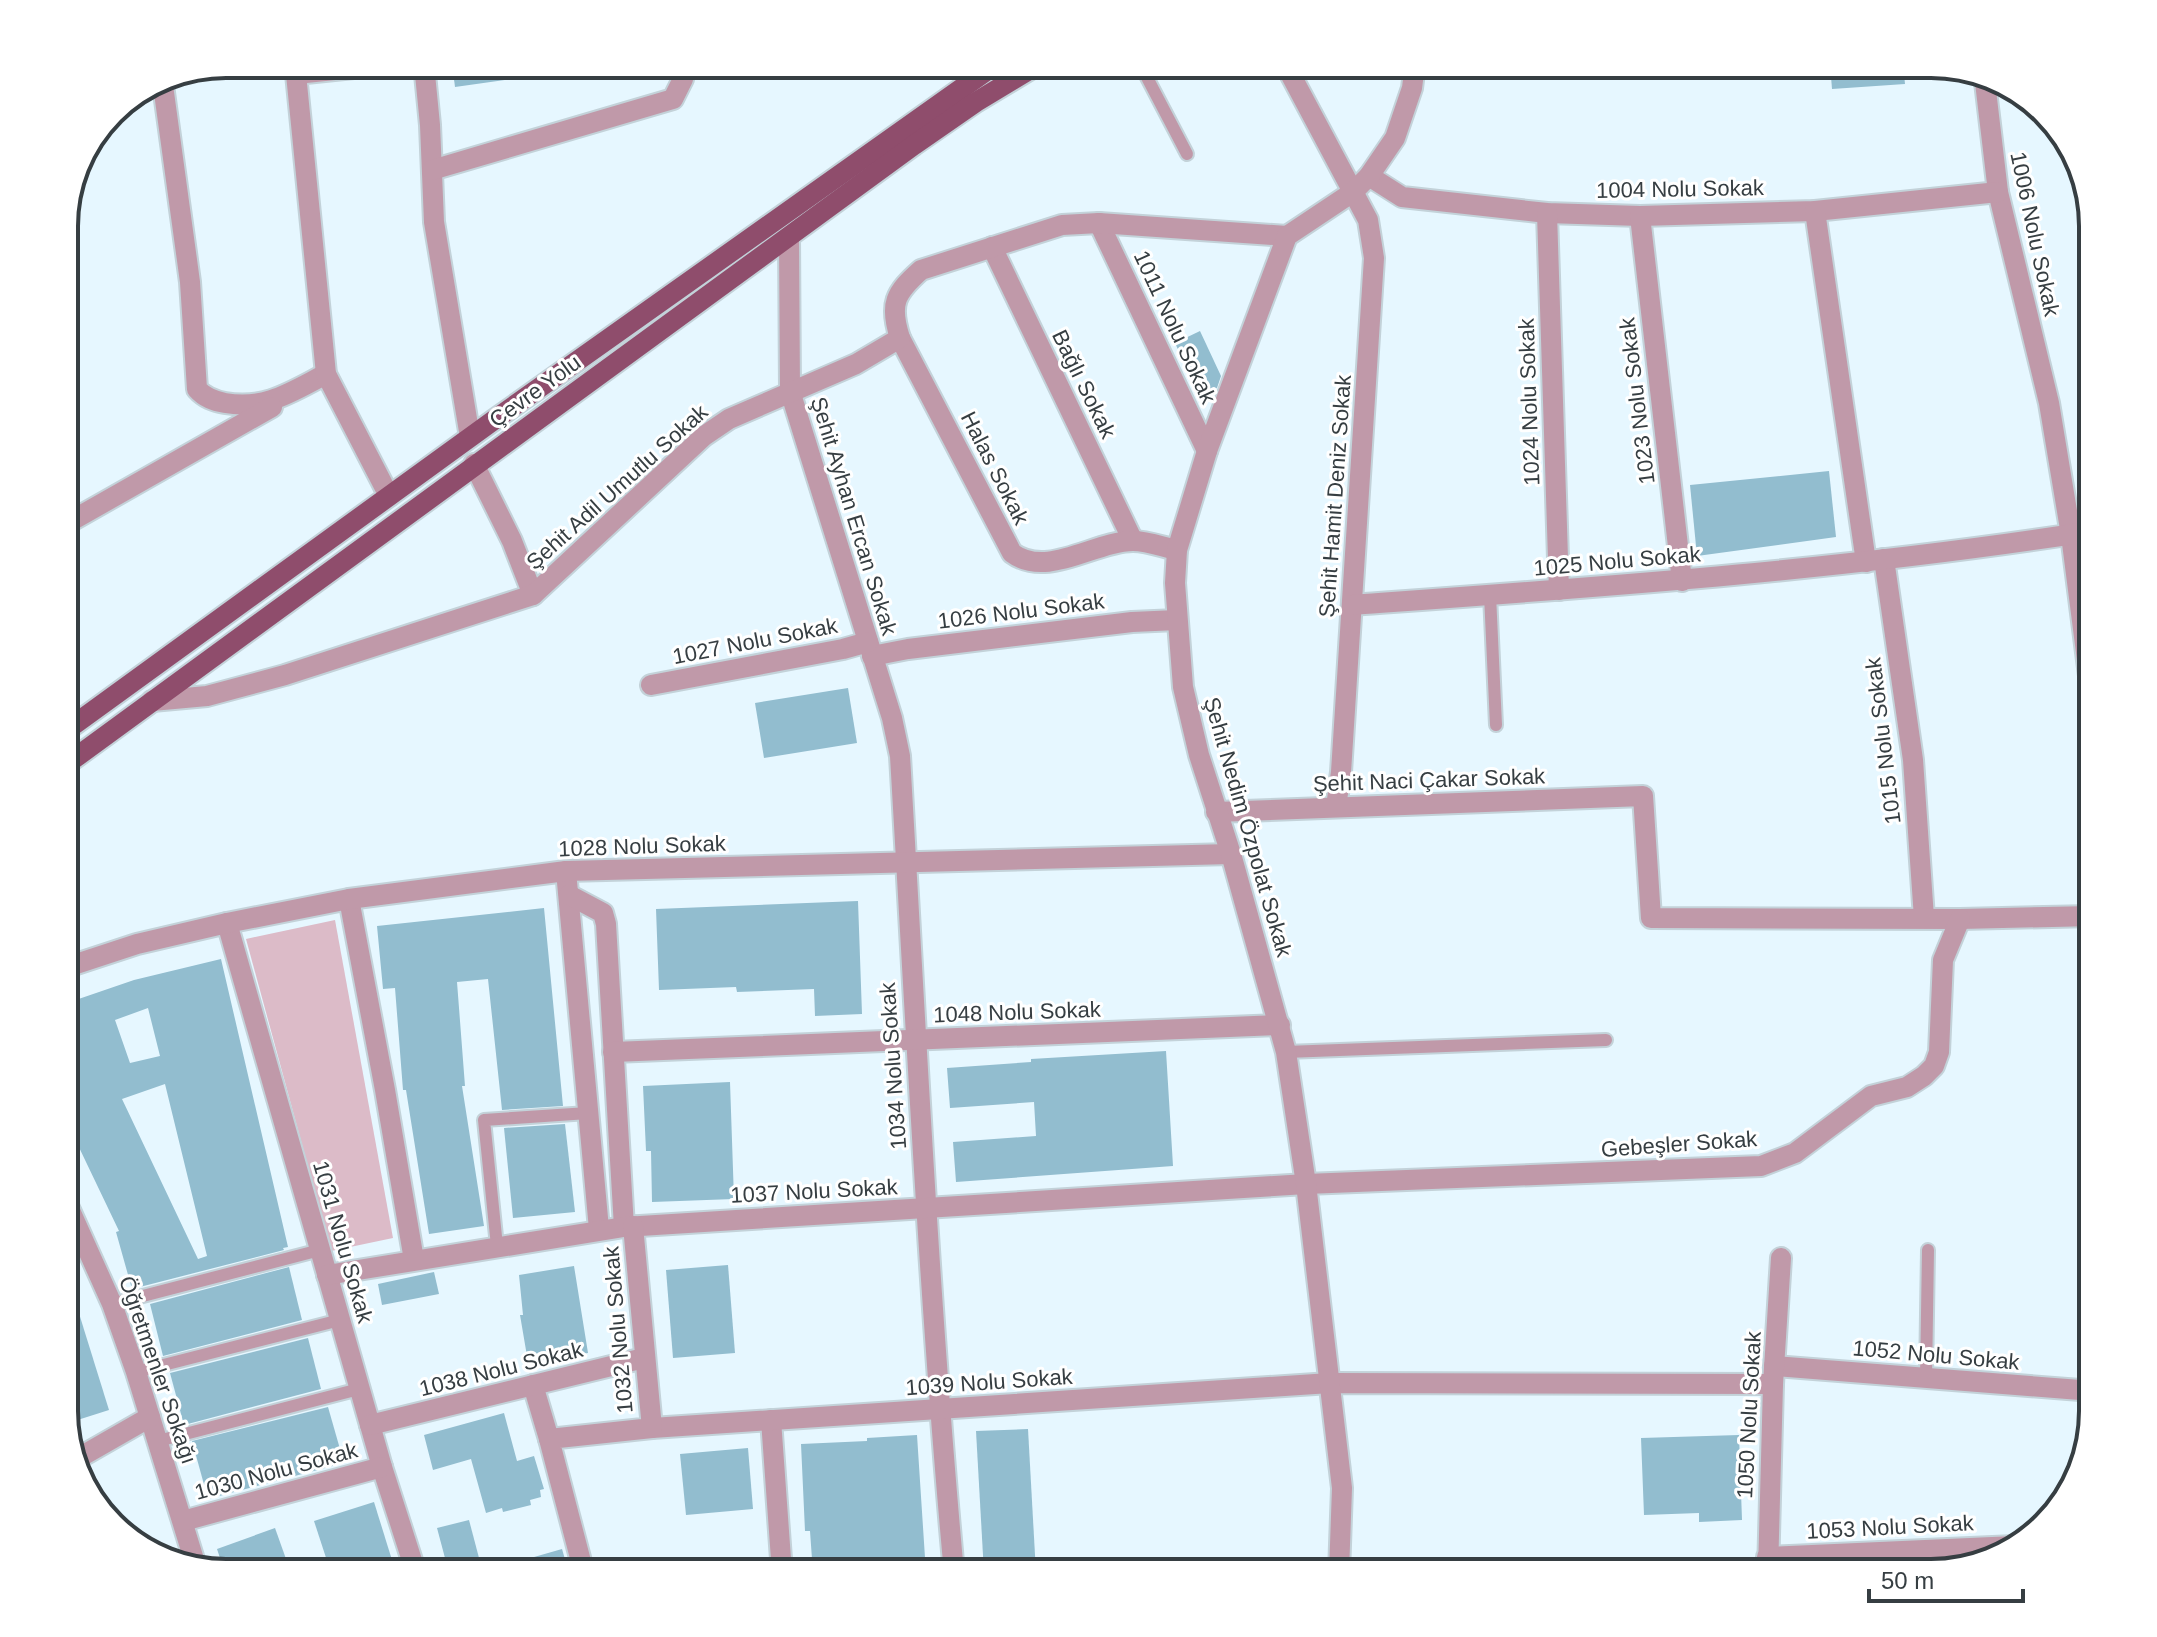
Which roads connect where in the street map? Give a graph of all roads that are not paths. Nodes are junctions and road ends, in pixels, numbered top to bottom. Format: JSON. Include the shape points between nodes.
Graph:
{"nodes":[{"id":1,"x":297,"y":78,"type":"edge"},
{"id":2,"x":425,"y":78,"type":"edge"},
{"id":3,"x":683,"y":78,"type":"edge"},
{"id":4,"x":976,"y":78,"type":"edge"},
{"id":5,"x":1016,"y":78,"type":"edge"},
{"id":6,"x":1147,"y":78,"type":"edge"},
{"id":7,"x":1292,"y":78,"type":"edge"},
{"id":8,"x":1413,"y":78,"type":"edge"},
{"id":9,"x":1986,"y":89,"type":"edge"},
{"id":10,"x":164,"y":92,"type":"edge"},
{"id":11,"x":1187,"y":154,"type":"dead end"},
{"id":12,"x":432,"y":170,"type":"junction"},
{"id":13,"x":1369,"y":176,"type":"junction"},
{"id":14,"x":1353,"y":192,"type":"junction"},
{"id":15,"x":1998,"y":192,"type":"junction"},
{"id":16,"x":1815,"y":211,"type":"junction"},
{"id":17,"x":1547,"y":213,"type":"junction"},
{"id":18,"x":1640,"y":216,"type":"junction"},
{"id":19,"x":1099,"y":223,"type":"junction"},
{"id":20,"x":1287,"y":236,"type":"junction"},
{"id":21,"x":789,"y":237,"type":"junction"},
{"id":22,"x":992,"y":247,"type":"junction"},
{"id":23,"x":900,"y":338,"type":"junction"},
{"id":24,"x":326,"y":374,"type":"junction"},
{"id":25,"x":790,"y":391,"type":"junction"},
{"id":26,"x":470,"y":437,"type":"junction"},
{"id":27,"x":1207,"y":451,"type":"junction"},
{"id":28,"x":474,"y":464,"type":"junction"},
{"id":29,"x":389,"y":496,"type":"junction"},
{"id":30,"x":78,"y":517,"type":"edge"},
{"id":31,"x":2079,"y":534,"type":"edge"},
{"id":32,"x":2071,"y":535,"type":"junction"},
{"id":33,"x":1133,"y":541,"type":"junction"},
{"id":34,"x":1177,"y":550,"type":"junction"},
{"id":35,"x":1875,"y":560,"type":"junction"},
{"id":36,"x":2079,"y":571,"type":"edge"},
{"id":37,"x":1682,"y":581,"type":"junction"},
{"id":38,"x":1559,"y":590,"type":"junction"},
{"id":39,"x":533,"y":595,"type":"junction"},
{"id":40,"x":1490,"y":595,"type":"junction"},
{"id":41,"x":1352,"y":605,"type":"junction"},
{"id":42,"x":1177,"y":620,"type":"junction"},
{"id":43,"x":870,"y":649,"type":"junction"},
{"id":44,"x":651,"y":685,"type":"dead end"},
{"id":45,"x":152,"y":701,"type":"junction"},
{"id":46,"x":78,"y":722,"type":"edge"},
{"id":47,"x":1496,"y":725,"type":"dead end"},
{"id":48,"x":78,"y":756,"type":"edge"},
{"id":49,"x":1336,"y":807,"type":"junction"},
{"id":50,"x":1216,"y":812,"type":"junction"},
{"id":51,"x":1231,"y":854,"type":"junction"},
{"id":52,"x":906,"y":862,"type":"junction"},
{"id":53,"x":566,"y":871,"type":"junction"},
{"id":54,"x":569,"y":895,"type":"junction"},
{"id":55,"x":349,"y":899,"type":"junction"},
{"id":56,"x":2079,"y":916,"type":"edge"},
{"id":57,"x":1924,"y":918,"type":"junction"},
{"id":58,"x":1960,"y":919,"type":"junction"},
{"id":59,"x":227,"y":923,"type":"junction"},
{"id":60,"x":78,"y":963,"type":"edge"},
{"id":61,"x":1280,"y":1025,"type":"junction"},
{"id":62,"x":915,"y":1040,"type":"junction"},
{"id":63,"x":1606,"y":1040,"type":"dead end"},
{"id":64,"x":613,"y":1052,"type":"junction"},
{"id":65,"x":1286,"y":1052,"type":"junction"},
{"id":66,"x":588,"y":1113,"type":"junction"},
{"id":67,"x":1306,"y":1184,"type":"junction"},
{"id":68,"x":927,"y":1208,"type":"junction"},
{"id":69,"x":629,"y":1227,"type":"junction"},
{"id":70,"x":78,"y":1228,"type":"edge"},
{"id":71,"x":599,"y":1229,"type":"junction"},
{"id":72,"x":497,"y":1246,"type":"junction"},
{"id":73,"x":320,"y":1250,"type":"junction"},
{"id":74,"x":1928,"y":1250,"type":"dead end"},
{"id":75,"x":1781,"y":1258,"type":"dead end"},
{"id":76,"x":414,"y":1260,"type":"junction"},
{"id":77,"x":327,"y":1275,"type":"junction"},
{"id":78,"x":112,"y":1304,"type":"junction"},
{"id":79,"x":340,"y":1320,"type":"junction"},
{"id":80,"x":644,"y":1358,"type":"junction"},
{"id":81,"x":136,"y":1372,"type":"junction"},
{"id":82,"x":1774,"y":1375,"type":"junction"},
{"id":83,"x":1926,"y":1378,"type":"junction"},
{"id":84,"x":1330,"y":1383,"type":"junction"},
{"id":85,"x":533,"y":1385,"type":"junction"},
{"id":86,"x":359,"y":1389,"type":"junction"},
{"id":87,"x":2079,"y":1390,"type":"edge"},
{"id":88,"x":939,"y":1409,"type":"junction"},
{"id":89,"x":150,"y":1417,"type":"junction"},
{"id":90,"x":771,"y":1420,"type":"junction"},
{"id":91,"x":370,"y":1425,"type":"junction"},
{"id":92,"x":652,"y":1428,"type":"junction"},
{"id":93,"x":549,"y":1439,"type":"junction"},
{"id":94,"x":158,"y":1441,"type":"junction"},
{"id":95,"x":85,"y":1454,"type":"edge"},
{"id":96,"x":382,"y":1467,"type":"junction"},
{"id":97,"x":183,"y":1521,"type":"junction"},
{"id":98,"x":1988,"y":1548,"type":"edge"},
{"id":99,"x":193,"y":1555,"type":"edge"},
{"id":100,"x":412,"y":1559,"type":"edge"},
{"id":101,"x":580,"y":1559,"type":"edge"},
{"id":102,"x":781,"y":1559,"type":"edge"},
{"id":103,"x":953,"y":1559,"type":"edge"},
{"id":104,"x":1339,"y":1559,"type":"edge"},
{"id":105,"x":1768,"y":1559,"type":"edge"},
{"id":106,"x":1846,"y":1559,"type":"edge"}],
"edges":[{"from":1,"to":24,"type":"street"},
{"from":2,"to":12,"type":"street"},
{"from":3,"to":12,"type":"street","via":[[673,99]]},
{"from":4,"to":26,"type":"main road","name":"Çevre Yolu"},
{"from":5,"to":21,"type":"main road","name":"Çevre Yolu"},
{"from":6,"to":11,"type":"lane"},
{"from":7,"to":14,"type":"street","name":"Şehit Hamit Deniz Sokak"},
{"from":8,"to":13,"type":"street","via":[[1395,138]]},
{"from":9,"to":15,"type":"street","name":"1006 Nolu Sokak"},
{"from":10,"to":24,"type":"street","via":[[190,282],[197,389],[214,401],[245,406],[267,403]]},
{"from":12,"to":26,"type":"street","via":[[434,222]]},
{"from":13,"to":14,"type":"street"},
{"from":13,"to":17,"type":"street","name":"1004 Nolu Sokak","via":[[1402,197]]},
{"from":14,"to":20,"type":"street"},
{"from":14,"to":41,"type":"street","name":"Şehit Hamit Deniz Sokak","via":[[1368,220],[1374,258]]},
{"from":15,"to":16,"type":"street","name":"1004 Nolu Sokak"},
{"from":15,"to":32,"type":"street","name":"1006 Nolu Sokak","via":[[2049,403]]},
{"from":16,"to":18,"type":"street","name":"1004 Nolu Sokak"},
{"from":16,"to":35,"type":"street","name":"1015 Nolu Sokak"},
{"from":17,"to":18,"type":"street","name":"1004 Nolu Sokak"},
{"from":17,"to":38,"type":"street","name":"1024 Nolu Sokak"},
{"from":18,"to":37,"type":"street","name":"1023 Nolu Sokak"},
{"from":19,"to":20,"type":"street"},
{"from":19,"to":22,"type":"street","via":[[1062,225]]},
{"from":19,"to":27,"type":"street","name":"1011 Nolu Sokak"},
{"from":20,"to":27,"type":"street","name":"Şehit Nedim Özpolat Sokak"},
{"from":21,"to":25,"type":"street","name":"Şehit Ayhan Ercan Sokak"},
{"from":21,"to":28,"type":"main road","name":"Çevre Yolu"},
{"from":22,"to":23,"type":"street","via":[[921,270],[905,284],[895,299]]},
{"from":22,"to":33,"type":"street","name":"Bağlı Sokak"},
{"from":23,"to":25,"type":"street","name":"Şehit Adil Umutlu Sokak","via":[[856,364]]},
{"from":23,"to":33,"type":"street","name":"Halas Sokak","via":[[1012,553],[1024,562],[1044,563]]},
{"from":24,"to":29,"type":"street"},
{"from":24,"to":30,"type":"street"},
{"from":25,"to":39,"type":"street","name":"Şehit Adil Umutlu Sokak","via":[[704,436]]},
{"from":25,"to":43,"type":"street","name":"Şehit Ayhan Ercan Sokak"},
{"from":26,"to":29,"type":"main road","name":"Çevre Yolu"},
{"from":27,"to":34,"type":"street","name":"Şehit Nedim Özpolat Sokak"},
{"from":28,"to":39,"type":"street"},
{"from":28,"to":45,"type":"main road","name":"Çevre Yolu"},
{"from":29,"to":46,"type":"main road","name":"Çevre Yolu"},
{"from":31,"to":32,"type":"street","name":"1025 Nolu Sokak"},
{"from":32,"to":35,"type":"street","name":"1025 Nolu Sokak"},
{"from":32,"to":36,"type":"street","name":"1006 Nolu Sokak"},
{"from":33,"to":34,"type":"street","name":"Halas Sokak"},
{"from":34,"to":42,"type":"street","name":"Şehit Nedim Özpolat Sokak"},
{"from":35,"to":37,"type":"street","name":"1025 Nolu Sokak"},
{"from":35,"to":57,"type":"street","name":"1015 Nolu Sokak","via":[[1913,760]]},
{"from":37,"to":38,"type":"street","name":"1025 Nolu Sokak"},
{"from":38,"to":40,"type":"street","name":"1025 Nolu Sokak"},
{"from":39,"to":45,"type":"street","name":"Şehit Adil Umutlu Sokak","via":[[285,675],[207,696]]},
{"from":40,"to":41,"type":"street","name":"1025 Nolu Sokak"},
{"from":40,"to":47,"type":"lane"},
{"from":41,"to":49,"type":"street","name":"Şehit Hamit Deniz Sokak"},
{"from":42,"to":43,"type":"street","name":"1026 Nolu Sokak"},
{"from":42,"to":50,"type":"street","name":"Şehit Nedim Özpolat Sokak","via":[[1183,687]]},
{"from":43,"to":44,"type":"street","name":"1027 Nolu Sokak","via":[[843,649]]},
{"from":43,"to":52,"type":"street","name":"1034 Nolu Sokak","via":[[900,756]]},
{"from":45,"to":48,"type":"main road","name":"Çevre Yolu"},
{"from":49,"to":50,"type":"street","name":"Şehit Naci Çakar Sokak"},
{"from":49,"to":57,"type":"street","name":"Şehit Naci Çakar Sokak","via":[[1643,796],[1651,918]]},
{"from":50,"to":51,"type":"street","name":"Şehit Nedim Özpolat Sokak"},
{"from":51,"to":52,"type":"street","name":"1028 Nolu Sokak"},
{"from":51,"to":61,"type":"street","name":"Şehit Nedim Özpolat Sokak"},
{"from":52,"to":53,"type":"street","name":"1028 Nolu Sokak"},
{"from":52,"to":62,"type":"street","name":"1034 Nolu Sokak"},
{"from":53,"to":54,"type":"street"},
{"from":53,"to":55,"type":"street","name":"1028 Nolu Sokak"},
{"from":54,"to":64,"type":"street","name":"1032 Nolu Sokak","via":[[603,913]]},
{"from":54,"to":66,"type":"street"},
{"from":55,"to":59,"type":"street","name":"1028 Nolu Sokak"},
{"from":55,"to":76,"type":"street"},
{"from":56,"to":58,"type":"street"},
{"from":57,"to":58,"type":"street"},
{"from":58,"to":67,"type":"street","name":"Gebeşler Sokak","via":[[1943,960],[1934,1066],[1907,1087],[1871,1096],[1795,1153],[1761,1166]]},
{"from":59,"to":60,"type":"street","name":"1028 Nolu Sokak"},
{"from":59,"to":73,"type":"street","name":"1031 Nolu Sokak"},
{"from":61,"to":62,"type":"street","name":"1048 Nolu Sokak"},
{"from":61,"to":65,"type":"street","name":"Şehit Nedim Özpolat Sokak"},
{"from":62,"to":64,"type":"street","name":"1048 Nolu Sokak"},
{"from":62,"to":68,"type":"street","name":"1034 Nolu Sokak"},
{"from":63,"to":65,"type":"lane"},
{"from":64,"to":69,"type":"street","name":"1032 Nolu Sokak"},
{"from":65,"to":67,"type":"street","name":"Şehit Nedim Özpolat Sokak"},
{"from":66,"to":71,"type":"street"},
{"from":66,"to":72,"type":"lane","via":[[484,1120]]},
{"from":67,"to":68,"type":"street","name":"1037 Nolu Sokak"},
{"from":67,"to":84,"type":"street","name":"Şehit Nedim Özpolat Sokak"},
{"from":68,"to":69,"type":"street","name":"1037 Nolu Sokak"},
{"from":68,"to":88,"type":"street","name":"1034 Nolu Sokak"},
{"from":69,"to":71,"type":"street","name":"1037 Nolu Sokak"},
{"from":69,"to":80,"type":"street","name":"1032 Nolu Sokak"},
{"from":70,"to":78,"type":"street","name":"Öğretmenler Sokağı"},
{"from":71,"to":72,"type":"street","name":"1037 Nolu Sokak"},
{"from":72,"to":76,"type":"street","name":"1037 Nolu Sokak"},
{"from":73,"to":77,"type":"street","name":"1031 Nolu Sokak"},
{"from":73,"to":78,"type":"lane"},
{"from":74,"to":83,"type":"lane"},
{"from":75,"to":82,"type":"street","name":"1050 Nolu Sokak"},
{"from":76,"to":77,"type":"street","name":"1037 Nolu Sokak"},
{"from":77,"to":79,"type":"street","name":"1031 Nolu Sokak"},
{"from":78,"to":81,"type":"street","name":"Öğretmenler Sokağı"},
{"from":79,"to":81,"type":"lane"},
{"from":79,"to":86,"type":"street","name":"1031 Nolu Sokak"},
{"from":80,"to":85,"type":"street","name":"1038 Nolu Sokak"},
{"from":80,"to":92,"type":"street","name":"1032 Nolu Sokak"},
{"from":81,"to":89,"type":"street","name":"Öğretmenler Sokağı"},
{"from":82,"to":83,"type":"street","name":"1052 Nolu Sokak"},
{"from":82,"to":84,"type":"street","name":"1052 Nolu Sokak"},
{"from":82,"to":105,"type":"street","name":"1050 Nolu Sokak"},
{"from":83,"to":87,"type":"street","name":"1052 Nolu Sokak"},
{"from":84,"to":88,"type":"street","name":"1039 Nolu Sokak"},
{"from":84,"to":104,"type":"street","name":"Şehit Nedim Özpolat Sokak","via":[[1342,1488]]},
{"from":85,"to":91,"type":"street","name":"1038 Nolu Sokak"},
{"from":85,"to":93,"type":"street"},
{"from":86,"to":91,"type":"street","name":"1031 Nolu Sokak"},
{"from":86,"to":94,"type":"lane"},
{"from":88,"to":90,"type":"street","name":"1039 Nolu Sokak"},
{"from":88,"to":103,"type":"street","name":"1034 Nolu Sokak"},
{"from":89,"to":94,"type":"street","name":"Öğretmenler Sokağı"},
{"from":89,"to":95,"type":"street"},
{"from":90,"to":92,"type":"street","name":"1039 Nolu Sokak"},
{"from":90,"to":102,"type":"street"},
{"from":91,"to":96,"type":"street","name":"1031 Nolu Sokak"},
{"from":92,"to":93,"type":"street","name":"1032 Nolu Sokak"},
{"from":93,"to":101,"type":"street"},
{"from":94,"to":97,"type":"street","name":"Öğretmenler Sokağı"},
{"from":96,"to":97,"type":"street","name":"1030 Nolu Sokak"},
{"from":96,"to":100,"type":"street","name":"1031 Nolu Sokak"},
{"from":97,"to":99,"type":"street","name":"Öğretmenler Sokağı"},
{"from":98,"to":106,"type":"street","name":"1053 Nolu Sokak"}]}
